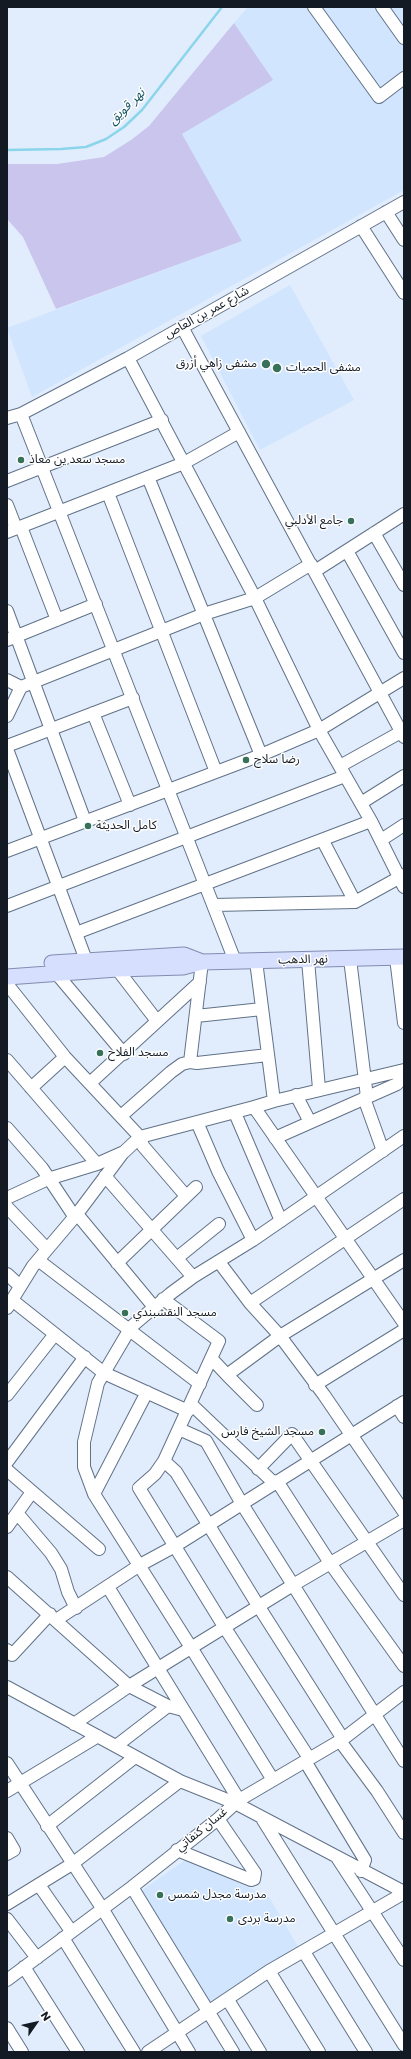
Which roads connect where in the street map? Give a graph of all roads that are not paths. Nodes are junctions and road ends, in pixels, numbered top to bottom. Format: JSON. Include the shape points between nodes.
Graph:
{"nodes":[{"id":1,"x":314,"y":7,"type":"edge"},
{"id":2,"x":382,"y":7,"type":"edge"},
{"id":3,"x":404,"y":38,"type":"edge"},
{"id":4,"x":404,"y":78,"type":"edge"},
{"id":5,"x":404,"y":202,"type":"edge"},
{"id":6,"x":386,"y":212,"type":"junction"},
{"id":7,"x":361,"y":226,"type":"junction"},
{"id":8,"x":404,"y":240,"type":"edge"},
{"id":9,"x":404,"y":293,"type":"edge"},
{"id":10,"x":182,"y":327,"type":"junction"},
{"id":11,"x":128,"y":358,"type":"junction"},
{"id":12,"x":21,"y":414,"type":"junction"},
{"id":13,"x":7,"y":418,"type":"edge"},
{"id":14,"x":162,"y":420,"type":"junction"},
{"id":15,"x":239,"y":432,"type":"junction"},
{"id":16,"x":184,"y":463,"type":"junction"},
{"id":17,"x":42,"y":467,"type":"junction"},
{"id":18,"x":148,"y":477,"type":"junction"},
{"id":19,"x":7,"y":481,"type":"edge"},
{"id":20,"x":108,"y":493,"type":"junction"},
{"id":21,"x":7,"y":505,"type":"edge"},
{"id":22,"x":60,"y":512,"type":"junction"},
{"id":23,"x":404,"y":515,"type":"edge"},
{"id":24,"x":15,"y":529,"type":"edge"},
{"id":25,"x":374,"y":533,"type":"junction"},
{"id":26,"x":347,"y":550,"type":"junction"},
{"id":27,"x":313,"y":567,"type":"junction"},
{"id":28,"x":404,"y":585,"type":"edge"},
{"id":29,"x":255,"y":598,"type":"junction"},
{"id":30,"x":96,"y":604,"type":"junction"},
{"id":31,"x":7,"y":611,"type":"edge"},
{"id":32,"x":204,"y":614,"type":"junction"},
{"id":33,"x":57,"y":620,"type":"junction"},
{"id":34,"x":161,"y":631,"type":"junction"},
{"id":35,"x":12,"y":638,"type":"edge"},
{"id":36,"x":114,"y":650,"type":"junction"},
{"id":37,"x":404,"y":654,"type":"edge"},
{"id":38,"x":404,"y":678,"type":"edge"},
{"id":39,"x":7,"y":680,"type":"edge"},
{"id":40,"x":33,"y":682,"type":"junction"},
{"id":41,"x":21,"y":687,"type":"junction"},
{"id":42,"x":380,"y":692,"type":"junction"},
{"id":43,"x":133,"y":698,"type":"junction"},
{"id":44,"x":93,"y":713,"type":"junction"},
{"id":45,"x":7,"y":716,"type":"edge"},
{"id":46,"x":51,"y":729,"type":"junction"},
{"id":47,"x":319,"y":730,"type":"junction"},
{"id":48,"x":403,"y":734,"type":"edge"},
{"id":49,"x":7,"y":746,"type":"edge"},
{"id":50,"x":7,"y":749,"type":"edge"},
{"id":51,"x":261,"y":755,"type":"junction"},
{"id":52,"x":343,"y":771,"type":"junction"},
{"id":53,"x":216,"y":772,"type":"junction"},
{"id":54,"x":404,"y":776,"type":"edge"},
{"id":55,"x":169,"y":790,"type":"junction"},
{"id":56,"x":361,"y":804,"type":"junction"},
{"id":57,"x":130,"y":805,"type":"junction"},
{"id":58,"x":85,"y":821,"type":"junction"},
{"id":59,"x":371,"y":821,"type":"junction"},
{"id":60,"x":404,"y":825,"type":"edge"},
{"id":61,"x":187,"y":837,"type":"junction"},
{"id":62,"x":41,"y":838,"type":"junction"},
{"id":63,"x":380,"y":840,"type":"junction"},
{"id":64,"x":323,"y":841,"type":"junction"},
{"id":65,"x":7,"y":851,"type":"edge"},
{"id":66,"x":402,"y":880,"type":"edge"},
{"id":67,"x":206,"y":884,"type":"junction"},
{"id":68,"x":59,"y":886,"type":"junction"},
{"id":69,"x":355,"y":902,"type":"junction"},
{"id":70,"x":214,"y":905,"type":"junction"},
{"id":71,"x":7,"y":906,"type":"edge"},
{"id":72,"x":76,"y":932,"type":"junction"},
{"id":73,"x":400,"y":957,"type":"edge"},
{"id":74,"x":350,"y":959,"type":"junction"},
{"id":75,"x":86,"y":960,"type":"junction"},
{"id":76,"x":308,"y":960,"type":"junction"},
{"id":77,"x":235,"y":961,"type":"junction"},
{"id":78,"x":256,"y":961,"type":"junction"},
{"id":79,"x":202,"y":962,"type":"junction"},
{"id":80,"x":7,"y":968,"type":"edge"},
{"id":81,"x":117,"y":969,"type":"junction"},
{"id":82,"x":56,"y":973,"type":"junction"},
{"id":83,"x":7,"y":977,"type":"edge"},
{"id":84,"x":200,"y":982,"type":"junction"},
{"id":85,"x":7,"y":984,"type":"edge"},
{"id":86,"x":262,"y":1009,"type":"junction"},
{"id":87,"x":196,"y":1016,"type":"junction"},
{"id":88,"x":157,"y":1021,"type":"junction"},
{"id":89,"x":404,"y":1023,"type":"edge"},
{"id":90,"x":124,"y":1054,"type":"junction"},
{"id":91,"x":268,"y":1055,"type":"junction"},
{"id":92,"x":65,"y":1057,"type":"junction"},
{"id":93,"x":7,"y":1060,"type":"edge"},
{"id":94,"x":190,"y":1062,"type":"junction"},
{"id":95,"x":404,"y":1070,"type":"edge"},
{"id":96,"x":404,"y":1076,"type":"edge"},
{"id":97,"x":364,"y":1079,"type":"junction"},
{"id":98,"x":90,"y":1083,"type":"junction"},
{"id":99,"x":31,"y":1088,"type":"junction"},
{"id":100,"x":319,"y":1089,"type":"junction"},
{"id":101,"x":296,"y":1095,"type":"junction"},
{"id":102,"x":365,"y":1098,"type":"junction"},
{"id":103,"x":274,"y":1101,"type":"junction"},
{"id":104,"x":254,"y":1107,"type":"junction"},
{"id":105,"x":235,"y":1113,"type":"junction"},
{"id":106,"x":121,"y":1116,"type":"junction"},
{"id":107,"x":198,"y":1122,"type":"junction"},
{"id":108,"x":310,"y":1122,"type":"junction"},
{"id":109,"x":7,"y":1128,"type":"edge"},
{"id":110,"x":404,"y":1136,"type":"edge"},
{"id":111,"x":140,"y":1137,"type":"junction"},
{"id":112,"x":275,"y":1138,"type":"junction"},
{"id":113,"x":383,"y":1151,"type":"junction"},
{"id":114,"x":124,"y":1152,"type":"junction"},
{"id":115,"x":97,"y":1164,"type":"junction"},
{"id":116,"x":105,"y":1176,"type":"junction"},
{"id":117,"x":48,"y":1179,"type":"junction"},
{"id":118,"x":196,"y":1187,"type":"dead end"},
{"id":119,"x":186,"y":1196,"type":"junction"},
{"id":120,"x":318,"y":1196,"type":"junction"},
{"id":121,"x":7,"y":1198,"type":"edge"},
{"id":122,"x":404,"y":1199,"type":"edge"},
{"id":123,"x":7,"y":1207,"type":"edge"},
{"id":124,"x":75,"y":1215,"type":"junction"},
{"id":125,"x":281,"y":1221,"type":"junction"},
{"id":126,"x":219,"y":1224,"type":"dead end"},
{"id":127,"x":152,"y":1229,"type":"junction"},
{"id":128,"x":346,"y":1239,"type":"junction"},
{"id":129,"x":253,"y":1240,"type":"junction"},
{"id":130,"x":47,"y":1249,"type":"junction"},
{"id":131,"x":177,"y":1258,"type":"junction"},
{"id":132,"x":38,"y":1260,"type":"junction"},
{"id":133,"x":404,"y":1260,"type":"edge"},
{"id":134,"x":219,"y":1262,"type":"junction"},
{"id":135,"x":117,"y":1263,"type":"junction"},
{"id":136,"x":7,"y":1274,"type":"edge"},
{"id":137,"x":193,"y":1277,"type":"junction"},
{"id":138,"x":374,"y":1279,"type":"junction"},
{"id":139,"x":20,"y":1286,"type":"junction"},
{"id":140,"x":159,"y":1303,"type":"junction"},
{"id":141,"x":250,"y":1303,"type":"junction"},
{"id":142,"x":9,"y":1304,"type":"edge"},
{"id":143,"x":404,"y":1323,"type":"edge"},
{"id":144,"x":129,"y":1330,"type":"junction"},
{"id":145,"x":404,"y":1330,"type":"edge"},
{"id":146,"x":55,"y":1334,"type":"junction"},
{"id":147,"x":280,"y":1336,"type":"junction"},
{"id":148,"x":85,"y":1358,"type":"junction"},
{"id":149,"x":211,"y":1358,"type":"junction"},
{"id":150,"x":104,"y":1373,"type":"junction"},
{"id":151,"x":227,"y":1375,"type":"junction"},
{"id":152,"x":200,"y":1384,"type":"junction"},
{"id":153,"x":315,"y":1385,"type":"junction"},
{"id":154,"x":146,"y":1392,"type":"junction"},
{"id":155,"x":7,"y":1395,"type":"edge"},
{"id":156,"x":400,"y":1404,"type":"edge"},
{"id":157,"x":257,"y":1405,"type":"dead end"},
{"id":158,"x":189,"y":1407,"type":"junction"},
{"id":159,"x":404,"y":1417,"type":"edge"},
{"id":160,"x":179,"y":1430,"type":"junction"},
{"id":161,"x":350,"y":1434,"type":"junction"},
{"id":162,"x":310,"y":1460,"type":"junction"},
{"id":163,"x":164,"y":1461,"type":"junction"},
{"id":164,"x":7,"y":1462,"type":"edge"},
{"id":165,"x":258,"y":1469,"type":"junction"},
{"id":166,"x":7,"y":1470,"type":"edge"},
{"id":167,"x":275,"y":1482,"type":"junction"},
{"id":168,"x":32,"y":1492,"type":"junction"},
{"id":169,"x":94,"y":1494,"type":"junction"},
{"id":170,"x":242,"y":1504,"type":"junction"},
{"id":171,"x":404,"y":1512,"type":"edge"},
{"id":172,"x":17,"y":1513,"type":"junction"},
{"id":173,"x":404,"y":1520,"type":"edge"},
{"id":174,"x":208,"y":1524,"type":"junction"},
{"id":175,"x":7,"y":1527,"type":"edge"},
{"id":176,"x":368,"y":1542,"type":"junction"},
{"id":177,"x":175,"y":1546,"type":"junction"},
{"id":178,"x":98,"y":1549,"type":"dead end"},
{"id":179,"x":330,"y":1563,"type":"junction"},
{"id":180,"x":140,"y":1565,"type":"junction"},
{"id":181,"x":7,"y":1577,"type":"edge"},
{"id":182,"x":293,"y":1585,"type":"junction"},
{"id":183,"x":108,"y":1587,"type":"junction"},
{"id":184,"x":404,"y":1594,"type":"edge"},
{"id":185,"x":259,"y":1607,"type":"junction"},
{"id":186,"x":76,"y":1608,"type":"junction"},
{"id":187,"x":53,"y":1617,"type":"junction"},
{"id":188,"x":225,"y":1628,"type":"junction"},
{"id":189,"x":192,"y":1649,"type":"junction"},
{"id":190,"x":9,"y":1655,"type":"edge"},
{"id":191,"x":404,"y":1666,"type":"edge"},
{"id":192,"x":158,"y":1669,"type":"junction"},
{"id":193,"x":129,"y":1686,"type":"junction"},
{"id":194,"x":7,"y":1687,"type":"edge"},
{"id":195,"x":404,"y":1693,"type":"edge"},
{"id":196,"x":168,"y":1706,"type":"junction"},
{"id":197,"x":183,"y":1710,"type":"junction"},
{"id":198,"x":376,"y":1715,"type":"junction"},
{"id":199,"x":74,"y":1724,"type":"junction"},
{"id":200,"x":98,"y":1736,"type":"junction"},
{"id":201,"x":342,"y":1740,"type":"junction"},
{"id":202,"x":116,"y":1746,"type":"junction"},
{"id":203,"x":135,"y":1757,"type":"junction"},
{"id":204,"x":307,"y":1760,"type":"junction"},
{"id":205,"x":404,"y":1761,"type":"edge"},
{"id":206,"x":7,"y":1763,"type":"edge"},
{"id":207,"x":273,"y":1780,"type":"junction"},
{"id":208,"x":180,"y":1781,"type":"junction"},
{"id":209,"x":20,"y":1783,"type":"junction"},
{"id":210,"x":7,"y":1791,"type":"edge"},
{"id":211,"x":237,"y":1802,"type":"junction"},
{"id":212,"x":218,"y":1819,"type":"junction"},
{"id":213,"x":263,"y":1819,"type":"junction"},
{"id":214,"x":47,"y":1826,"type":"junction"},
{"id":215,"x":404,"y":1833,"type":"edge"},
{"id":216,"x":7,"y":1838,"type":"edge"},
{"id":217,"x":177,"y":1850,"type":"junction"},
{"id":218,"x":7,"y":1854,"type":"edge"},
{"id":219,"x":337,"y":1858,"type":"junction"},
{"id":220,"x":72,"y":1864,"type":"junction"},
{"id":221,"x":361,"y":1871,"type":"junction"},
{"id":222,"x":39,"y":1885,"type":"junction"},
{"id":223,"x":132,"y":1887,"type":"junction"},
{"id":224,"x":404,"y":1892,"type":"edge"},
{"id":225,"x":7,"y":1904,"type":"edge"},
{"id":226,"x":102,"y":1908,"type":"junction"},
{"id":227,"x":372,"y":1910,"type":"junction"},
{"id":228,"x":7,"y":1919,"type":"edge"},
{"id":229,"x":67,"y":1934,"type":"junction"},
{"id":230,"x":333,"y":1934,"type":"junction"},
{"id":231,"x":304,"y":1952,"type":"junction"},
{"id":232,"x":37,"y":1958,"type":"junction"},
{"id":233,"x":404,"y":1960,"type":"edge"},
{"id":234,"x":24,"y":1967,"type":"junction"},
{"id":235,"x":269,"y":1971,"type":"junction"},
{"id":236,"x":7,"y":1980,"type":"edge"},
{"id":237,"x":228,"y":2000,"type":"junction"},
{"id":238,"x":208,"y":2012,"type":"junction"},
{"id":239,"x":7,"y":2028,"type":"edge"},
{"id":240,"x":178,"y":2033,"type":"junction"},
{"id":241,"x":404,"y":2045,"type":"edge"},
{"id":242,"x":22,"y":2052,"type":"edge"},
{"id":243,"x":78,"y":2052,"type":"edge"},
{"id":244,"x":134,"y":2052,"type":"edge"},
{"id":245,"x":148,"y":2052,"type":"edge"},
{"id":246,"x":189,"y":2052,"type":"edge"},
{"id":247,"x":232,"y":2052,"type":"edge"},
{"id":248,"x":260,"y":2052,"type":"edge"},
{"id":249,"x":319,"y":2052,"type":"edge"},
{"id":250,"x":366,"y":2052,"type":"edge"}],
"edges":[{"from":1,"to":4,"type":"street","via":[[379,97]]},
{"from":2,"to":3,"type":"street"},
{"from":5,"to":6,"type":"street","name":"شارع عمر بن العاص"},
{"from":6,"to":7,"type":"street","name":"شارع عمر بن العاص"},
{"from":6,"to":8,"type":"street"},
{"from":7,"to":9,"type":"street"},
{"from":7,"to":10,"type":"street","name":"شارع عمر بن العاص"},
{"from":10,"to":11,"type":"street","name":"شارع عمر بن العاص"},
{"from":10,"to":15,"type":"street"},
{"from":11,"to":12,"type":"street","name":"شارع عمر بن العاص"},
{"from":11,"to":14,"type":"street"},
{"from":12,"to":13,"type":"street","name":"شارع عمر بن العاص"},
{"from":12,"to":17,"type":"street"},
{"from":14,"to":16,"type":"street"},
{"from":14,"to":17,"type":"street"},
{"from":15,"to":16,"type":"street"},
{"from":15,"to":27,"type":"street"},
{"from":16,"to":18,"type":"street"},
{"from":16,"to":29,"type":"street"},
{"from":17,"to":19,"type":"street"},
{"from":17,"to":22,"type":"street"},
{"from":18,"to":20,"type":"street"},
{"from":18,"to":32,"type":"street"},
{"from":20,"to":22,"type":"street"},
{"from":20,"to":34,"type":"street"},
{"from":21,"to":24,"type":"street"},
{"from":22,"to":24,"type":"street"},
{"from":22,"to":30,"type":"street"},
{"from":23,"to":25,"type":"street"},
{"from":24,"to":33,"type":"street"},
{"from":25,"to":26,"type":"street"},
{"from":25,"to":28,"type":"street"},
{"from":26,"to":27,"type":"street"},
{"from":26,"to":37,"type":"street"},
{"from":27,"to":29,"type":"street"},
{"from":27,"to":42,"type":"street"},
{"from":29,"to":32,"type":"street"},
{"from":29,"to":47,"type":"street"},
{"from":30,"to":33,"type":"street"},
{"from":30,"to":36,"type":"street"},
{"from":31,"to":35,"type":"street"},
{"from":32,"to":34,"type":"street"},
{"from":32,"to":51,"type":"street"},
{"from":33,"to":35,"type":"street"},
{"from":34,"to":36,"type":"street"},
{"from":34,"to":53,"type":"street"},
{"from":35,"to":40,"type":"street"},
{"from":36,"to":40,"type":"street"},
{"from":36,"to":43,"type":"street"},
{"from":38,"to":42,"type":"street"},
{"from":39,"to":41,"type":"street"},
{"from":40,"to":41,"type":"street"},
{"from":40,"to":46,"type":"street"},
{"from":41,"to":45,"type":"street"},
{"from":42,"to":47,"type":"street"},
{"from":42,"to":48,"type":"street"},
{"from":43,"to":44,"type":"street"},
{"from":43,"to":55,"type":"street"},
{"from":44,"to":46,"type":"street"},
{"from":44,"to":57,"type":"street"},
{"from":46,"to":49,"type":"street"},
{"from":46,"to":58,"type":"street"},
{"from":47,"to":51,"type":"street"},
{"from":47,"to":52,"type":"street"},
{"from":48,"to":52,"type":"street"},
{"from":50,"to":62,"type":"street"},
{"from":51,"to":53,"type":"street"},
{"from":52,"to":56,"type":"street"},
{"from":52,"to":61,"type":"street"},
{"from":53,"to":55,"type":"street"},
{"from":54,"to":56,"type":"street"},
{"from":55,"to":57,"type":"street"},
{"from":55,"to":61,"type":"street"},
{"from":56,"to":59,"type":"street"},
{"from":57,"to":58,"type":"street"},
{"from":58,"to":62,"type":"street"},
{"from":59,"to":63,"type":"street"},
{"from":59,"to":64,"type":"street"},
{"from":60,"to":63,"type":"street"},
{"from":61,"to":67,"type":"street"},
{"from":61,"to":68,"type":"street"},
{"from":62,"to":65,"type":"street"},
{"from":62,"to":68,"type":"street"},
{"from":63,"to":66,"type":"street"},
{"from":64,"to":67,"type":"street"},
{"from":64,"to":69,"type":"street"},
{"from":66,"to":69,"type":"street"},
{"from":67,"to":70,"type":"street"},
{"from":67,"to":72,"type":"street"},
{"from":68,"to":71,"type":"street"},
{"from":68,"to":72,"type":"street"},
{"from":69,"to":70,"type":"street"},
{"from":70,"to":77,"type":"street"},
{"from":72,"to":75,"type":"street"},
{"from":73,"to":74,"type":"main road","name":"نهر الدهب"},
{"from":73,"to":89,"type":"street"},
{"from":74,"to":76,"type":"main road","name":"نهر الدهب"},
{"from":74,"to":97,"type":"street"},
{"from":75,"to":79,"type":"main road","name":"نهر الدهب","via":[[184,955]]},
{"from":75,"to":80,"type":"main road","name":"نهر الدهب"},
{"from":76,"to":78,"type":"main road","name":"نهر الدهب"},
{"from":76,"to":100,"type":"street"},
{"from":77,"to":78,"type":"main road","name":"نهر الدهب"},
{"from":77,"to":79,"type":"main road","name":"نهر الدهب"},
{"from":78,"to":86,"type":"street"},
{"from":79,"to":81,"type":"main road","name":"نهر الدهب","via":[[183,967]]},
{"from":79,"to":84,"type":"street"},
{"from":81,"to":82,"type":"main road","name":"نهر الدهب"},
{"from":81,"to":88,"type":"street"},
{"from":82,"to":83,"type":"main road","name":"نهر الدهب"},
{"from":82,"to":90,"type":"street"},
{"from":84,"to":87,"type":"street"},
{"from":84,"to":88,"type":"street"},
{"from":85,"to":92,"type":"street"},
{"from":86,"to":87,"type":"street"},
{"from":86,"to":91,"type":"street"},
{"from":87,"to":94,"type":"street"},
{"from":88,"to":90,"type":"street"},
{"from":90,"to":98,"type":"street"},
{"from":91,"to":94,"type":"street"},
{"from":91,"to":103,"type":"street"},
{"from":92,"to":98,"type":"street"},
{"from":92,"to":99,"type":"street"},
{"from":93,"to":99,"type":"street"},
{"from":94,"to":106,"type":"street","via":[[171,1072]]},
{"from":95,"to":97,"type":"street"},
{"from":96,"to":102,"type":"street","via":[[397,1084]]},
{"from":97,"to":100,"type":"street"},
{"from":97,"to":102,"type":"street"},
{"from":98,"to":106,"type":"street"},
{"from":99,"to":115,"type":"street"},
{"from":100,"to":101,"type":"street"},
{"from":101,"to":103,"type":"street"},
{"from":101,"to":108,"type":"street"},
{"from":102,"to":108,"type":"street"},
{"from":102,"to":113,"type":"street"},
{"from":103,"to":104,"type":"street"},
{"from":104,"to":105,"type":"street"},
{"from":104,"to":112,"type":"street"},
{"from":105,"to":107,"type":"street"},
{"from":105,"to":125,"type":"street"},
{"from":106,"to":111,"type":"street"},
{"from":107,"to":111,"type":"street"},
{"from":107,"to":129,"type":"street","via":[[218,1171]]},
{"from":108,"to":112,"type":"street"},
{"from":109,"to":117,"type":"street","via":[[42,1168]]},
{"from":110,"to":113,"type":"street"},
{"from":111,"to":114,"type":"street"},
{"from":111,"to":119,"type":"street","via":[[144,1146]]},
{"from":112,"to":120,"type":"street"},
{"from":113,"to":120,"type":"street"},
{"from":114,"to":115,"type":"street"},
{"from":114,"to":116,"type":"street"},
{"from":115,"to":117,"type":"street"},
{"from":116,"to":124,"type":"street"},
{"from":116,"to":127,"type":"street"},
{"from":117,"to":121,"type":"street"},
{"from":117,"to":124,"type":"street"},
{"from":118,"to":119,"type":"street"},
{"from":119,"to":127,"type":"street"},
{"from":120,"to":125,"type":"street"},
{"from":120,"to":128,"type":"street"},
{"from":122,"to":128,"type":"street"},
{"from":123,"to":130,"type":"street"},
{"from":124,"to":130,"type":"street"},
{"from":124,"to":135,"type":"street"},
{"from":125,"to":129,"type":"street"},
{"from":126,"to":131,"type":"street"},
{"from":127,"to":131,"type":"street"},
{"from":127,"to":135,"type":"street"},
{"from":128,"to":138,"type":"street"},
{"from":128,"to":141,"type":"street"},
{"from":129,"to":134,"type":"street"},
{"from":130,"to":132,"type":"street"},
{"from":131,"to":137,"type":"street"},
{"from":132,"to":139,"type":"street"},
{"from":132,"to":144,"type":"street"},
{"from":133,"to":138,"type":"street"},
{"from":134,"to":137,"type":"street"},
{"from":134,"to":141,"type":"street"},
{"from":135,"to":140,"type":"street"},
{"from":136,"to":139,"type":"street"},
{"from":137,"to":140,"type":"street"},
{"from":138,"to":143,"type":"street"},
{"from":138,"to":147,"type":"street"},
{"from":139,"to":142,"type":"street"},
{"from":140,"to":144,"type":"street"},
{"from":140,"to":149,"type":"street","via":[[219,1341]]},
{"from":141,"to":147,"type":"street"},
{"from":142,"to":146,"type":"street"},
{"from":144,"to":150,"type":"street"},
{"from":144,"to":152,"type":"street"},
{"from":145,"to":153,"type":"street"},
{"from":146,"to":148,"type":"street"},
{"from":146,"to":155,"type":"street"},
{"from":147,"to":151,"type":"street"},
{"from":147,"to":153,"type":"street"},
{"from":148,"to":150,"type":"street"},
{"from":148,"to":164,"type":"street"},
{"from":149,"to":151,"type":"street"},
{"from":149,"to":152,"type":"street"},
{"from":150,"to":154,"type":"street"},
{"from":150,"to":169,"type":"street","via":[[98,1383],[84,1442],[84,1467]]},
{"from":151,"to":157,"type":"street"},
{"from":152,"to":158,"type":"street"},
{"from":153,"to":161,"type":"street"},
{"from":154,"to":158,"type":"street"},
{"from":154,"to":169,"type":"street"},
{"from":156,"to":159,"type":"street"},
{"from":156,"to":161,"type":"street"},
{"from":158,"to":160,"type":"street"},
{"from":158,"to":165,"type":"street"},
{"from":160,"to":163,"type":"street"},
{"from":160,"to":170,"type":"street","via":[[206,1441]]},
{"from":161,"to":162,"type":"street"},
{"from":161,"to":171,"type":"street"},
{"from":162,"to":165,"type":"street","via":[[292,1434]]},
{"from":162,"to":167,"type":"street"},
{"from":162,"to":176,"type":"street"},
{"from":163,"to":174,"type":"street","via":[[176,1472]]},
{"from":163,"to":177,"type":"street","via":[[155,1474],[139,1488]]},
{"from":165,"to":167,"type":"street"},
{"from":166,"to":168,"type":"street"},
{"from":167,"to":170,"type":"street"},
{"from":167,"to":179,"type":"street"},
{"from":168,"to":172,"type":"street"},
{"from":168,"to":178,"type":"street"},
{"from":169,"to":180,"type":"street"},
{"from":170,"to":174,"type":"street"},
{"from":170,"to":182,"type":"street"},
{"from":172,"to":175,"type":"street"},
{"from":172,"to":186,"type":"street","via":[[51,1553]]},
{"from":173,"to":176,"type":"street"},
{"from":174,"to":177,"type":"street"},
{"from":174,"to":185,"type":"street"},
{"from":176,"to":179,"type":"street"},
{"from":176,"to":184,"type":"street"},
{"from":177,"to":180,"type":"street"},
{"from":177,"to":188,"type":"street"},
{"from":179,"to":182,"type":"street"},
{"from":179,"to":191,"type":"street"},
{"from":180,"to":183,"type":"street"},
{"from":180,"to":189,"type":"street"},
{"from":181,"to":187,"type":"street"},
{"from":182,"to":185,"type":"street"},
{"from":182,"to":198,"type":"street"},
{"from":183,"to":186,"type":"street"},
{"from":183,"to":192,"type":"street"},
{"from":185,"to":188,"type":"street"},
{"from":185,"to":201,"type":"street"},
{"from":186,"to":187,"type":"street"},
{"from":187,"to":190,"type":"street"},
{"from":187,"to":193,"type":"street"},
{"from":188,"to":189,"type":"street"},
{"from":188,"to":204,"type":"street"},
{"from":189,"to":192,"type":"street"},
{"from":189,"to":207,"type":"street"},
{"from":192,"to":193,"type":"street"},
{"from":192,"to":197,"type":"street"},
{"from":193,"to":196,"type":"street"},
{"from":193,"to":199,"type":"street"},
{"from":194,"to":199,"type":"street"},
{"from":195,"to":198,"type":"street","name":"غسان كنفاتي"},
{"from":196,"to":197,"type":"street"},
{"from":196,"to":202,"type":"street"},
{"from":197,"to":211,"type":"street"},
{"from":198,"to":201,"type":"street","name":"غسان كنفاتي"},
{"from":198,"to":205,"type":"street"},
{"from":199,"to":200,"type":"street"},
{"from":200,"to":202,"type":"street"},
{"from":200,"to":209,"type":"street"},
{"from":201,"to":204,"type":"street","name":"غسان كنفاتي"},
{"from":201,"to":215,"type":"street"},
{"from":202,"to":203,"type":"street"},
{"from":203,"to":208,"type":"street"},
{"from":203,"to":214,"type":"street"},
{"from":204,"to":207,"type":"street","name":"غسان كنفاتي"},
{"from":204,"to":221,"type":"street","via":[[365,1860]]},
{"from":206,"to":209,"type":"street"},
{"from":207,"to":211,"type":"street","name":"غسان كنفاتي"},
{"from":208,"to":211,"type":"street"},
{"from":208,"to":220,"type":"street"},
{"from":209,"to":210,"type":"street"},
{"from":209,"to":214,"type":"street"},
{"from":211,"to":212,"type":"street","name":"غسان كنفاتي"},
{"from":211,"to":213,"type":"street"},
{"from":212,"to":217,"type":"street","name":"غسان كنفاتي"},
{"from":212,"to":217,"type":"street","via":[[255,1873],[254,1879]]},
{"from":213,"to":219,"type":"street"},
{"from":213,"to":230,"type":"street"},
{"from":214,"to":220,"type":"street"},
{"from":216,"to":218,"type":"street","via":[[14,1850]]},
{"from":217,"to":223,"type":"street","name":"غسان كنفاتي"},
{"from":219,"to":221,"type":"street"},
{"from":219,"to":227,"type":"street"},
{"from":220,"to":222,"type":"street"},
{"from":220,"to":226,"type":"street"},
{"from":221,"to":224,"type":"street"},
{"from":222,"to":225,"type":"street"},
{"from":222,"to":229,"type":"street"},
{"from":223,"to":226,"type":"street","name":"غسان كنفاتي"},
{"from":223,"to":238,"type":"street"},
{"from":224,"to":227,"type":"street"},
{"from":226,"to":229,"type":"street","name":"غسان كنفاتي"},
{"from":226,"to":240,"type":"street"},
{"from":227,"to":230,"type":"street"},
{"from":227,"to":233,"type":"street"},
{"from":228,"to":232,"type":"street"},
{"from":229,"to":232,"type":"street","name":"غسان كنفاتي"},
{"from":229,"to":244,"type":"street"},
{"from":230,"to":231,"type":"street"},
{"from":230,"to":241,"type":"street"},
{"from":231,"to":235,"type":"street"},
{"from":231,"to":250,"type":"street"},
{"from":232,"to":234,"type":"street","name":"غسان كنفاتي"},
{"from":234,"to":236,"type":"street","name":"غسان كنفاتي"},
{"from":234,"to":243,"type":"street"},
{"from":235,"to":237,"type":"street"},
{"from":235,"to":249,"type":"street"},
{"from":237,"to":238,"type":"street"},
{"from":237,"to":248,"type":"street"},
{"from":238,"to":240,"type":"street"},
{"from":238,"to":247,"type":"street"},
{"from":239,"to":242,"type":"street"},
{"from":240,"to":245,"type":"street"},
{"from":240,"to":246,"type":"street"}]}
